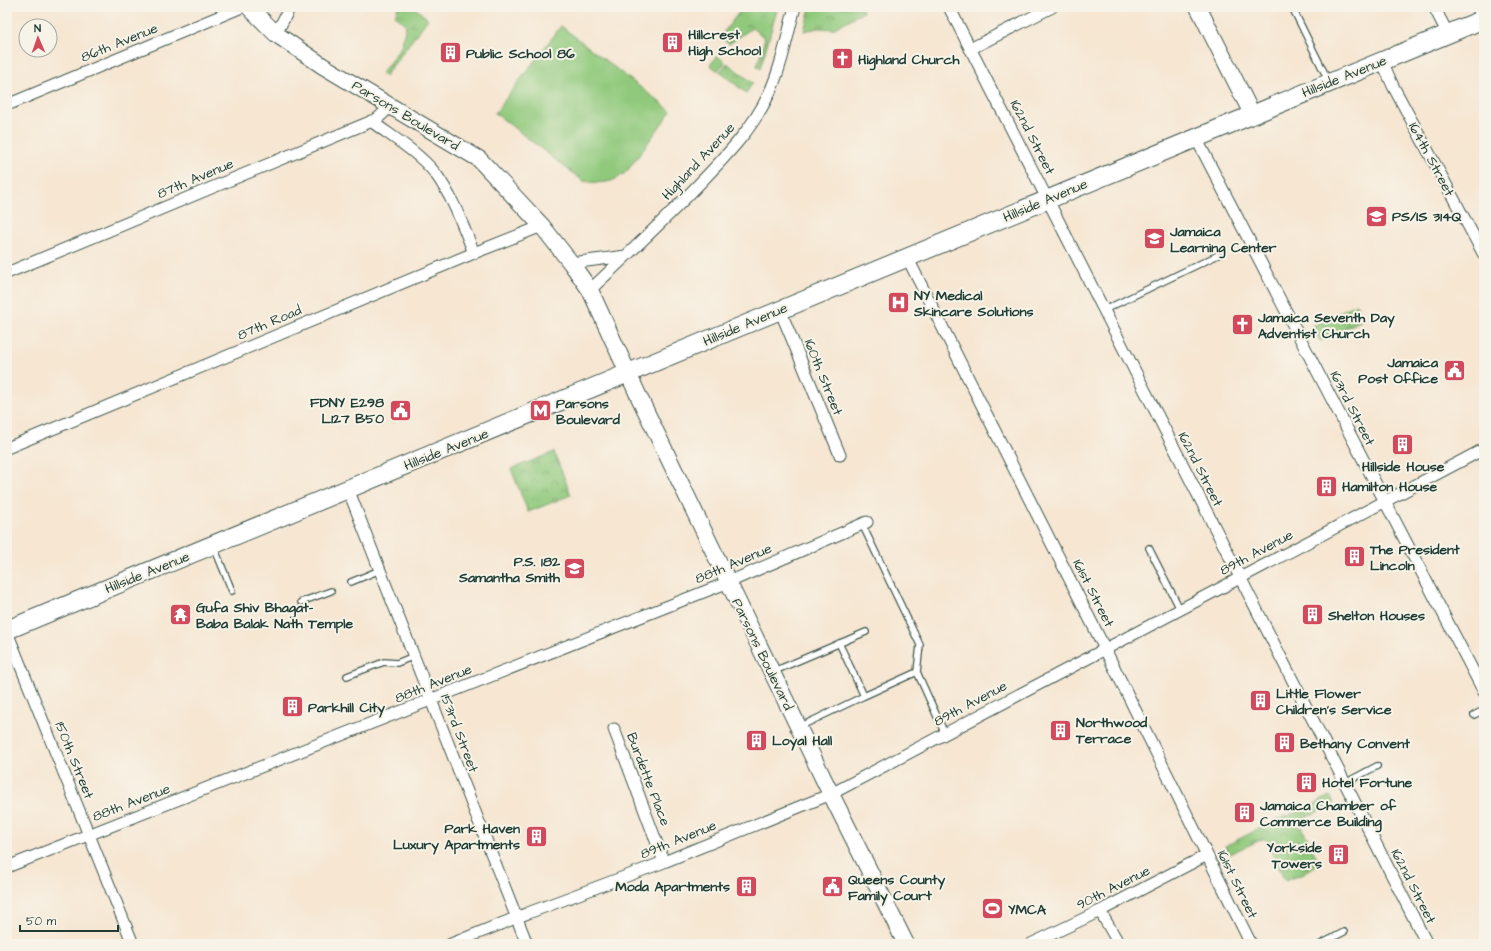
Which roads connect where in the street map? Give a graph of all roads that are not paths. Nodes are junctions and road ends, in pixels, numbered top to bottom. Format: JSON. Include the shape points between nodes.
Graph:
{"nodes":[{"id":1,"x":242,"y":7,"type":"edge"},
{"id":2,"x":249,"y":7,"type":"edge"},
{"id":3,"x":290,"y":7,"type":"edge"},
{"id":4,"x":795,"y":7,"type":"edge"},
{"id":5,"x":949,"y":7,"type":"edge"},
{"id":6,"x":1052,"y":7,"type":"edge"},
{"id":7,"x":1198,"y":7,"type":"edge"},
{"id":8,"x":1292,"y":7,"type":"edge"},
{"id":9,"x":1434,"y":7,"type":"edge"},
{"id":10,"x":1480,"y":15,"type":"edge"},
{"id":11,"x":276,"y":34,"type":"junction"},
{"id":12,"x":1448,"y":34,"type":"junction"},
{"id":13,"x":970,"y":49,"type":"junction"},
{"id":14,"x":1382,"y":61,"type":"junction"},
{"id":15,"x":1330,"y":82,"type":"junction"},
{"id":16,"x":7,"y":105,"type":"edge"},
{"id":17,"x":390,"y":107,"type":"junction"},
{"id":18,"x":1252,"y":114,"type":"junction"},
{"id":19,"x":371,"y":121,"type":"junction"},
{"id":20,"x":1196,"y":138,"type":"junction"},
{"id":21,"x":1048,"y":199,"type":"junction"},
{"id":22,"x":542,"y":226,"type":"junction"},
{"id":23,"x":474,"y":253,"type":"junction"},
{"id":24,"x":1218,"y":255,"type":"dead end"},
{"id":25,"x":1484,"y":255,"type":"edge"},
{"id":26,"x":626,"y":256,"type":"junction"},
{"id":27,"x":907,"y":257,"type":"junction"},
{"id":28,"x":571,"y":263,"type":"junction"},
{"id":29,"x":7,"y":273,"type":"edge"},
{"id":30,"x":590,"y":290,"type":"junction"},
{"id":31,"x":780,"y":310,"type":"junction"},
{"id":32,"x":1104,"y":310,"type":"junction"},
{"id":33,"x":628,"y":373,"type":"junction"},
{"id":34,"x":7,"y":448,"type":"edge"},
{"id":35,"x":1484,"y":449,"type":"edge"},
{"id":36,"x":840,"y":454,"type":"dead end"},
{"id":37,"x":348,"y":489,"type":"junction"},
{"id":38,"x":1384,"y":501,"type":"junction"},
{"id":39,"x":864,"y":523,"type":"joint"},
{"id":40,"x":214,"y":545,"type":"junction"},
{"id":41,"x":1149,"y":548,"type":"dead end"},
{"id":42,"x":380,"y":570,"type":"junction"},
{"id":43,"x":1240,"y":578,"type":"junction"},
{"id":44,"x":350,"y":582,"type":"dead end"},
{"id":45,"x":728,"y":582,"type":"junction"},
{"id":46,"x":232,"y":590,"type":"dead end"},
{"id":47,"x":331,"y":591,"type":"dead end"},
{"id":48,"x":301,"y":602,"type":"dead end"},
{"id":49,"x":1180,"y":610,"type":"junction"},
{"id":50,"x":7,"y":631,"type":"edge"},
{"id":51,"x":866,"y":632,"type":"dead end"},
{"id":52,"x":839,"y":643,"type":"junction"},
{"id":53,"x":1105,"y":649,"type":"junction"},
{"id":54,"x":414,"y":656,"type":"junction"},
{"id":55,"x":772,"y":672,"type":"junction"},
{"id":56,"x":917,"y":672,"type":"junction"},
{"id":57,"x":346,"y":676,"type":"dead end"},
{"id":58,"x":1484,"y":692,"type":"edge"},
{"id":59,"x":864,"y":696,"type":"junction"},
{"id":60,"x":431,"y":700,"type":"junction"},
{"id":61,"x":1484,"y":710,"type":"edge"},
{"id":62,"x":1474,"y":715,"type":"dead end"},
{"id":63,"x":799,"y":727,"type":"junction"},
{"id":64,"x":614,"y":730,"type":"dead end"},
{"id":65,"x":945,"y":734,"type":"junction"},
{"id":66,"x":1377,"y":766,"type":"dead end"},
{"id":67,"x":1345,"y":783,"type":"junction"},
{"id":68,"x":831,"y":794,"type":"junction"},
{"id":69,"x":89,"y":834,"type":"junction"},
{"id":70,"x":1207,"y":855,"type":"junction"},
{"id":71,"x":664,"y":862,"type":"junction"},
{"id":72,"x":7,"y":866,"type":"edge"},
{"id":73,"x":1100,"y":911,"type":"junction"},
{"id":74,"x":517,"y":917,"type":"junction"},
{"id":75,"x":1344,"y":932,"type":"dead end"},
{"id":76,"x":134,"y":944,"type":"edge"},
{"id":77,"x":451,"y":944,"type":"edge"},
{"id":78,"x":528,"y":944,"type":"edge"},
{"id":79,"x":906,"y":944,"type":"edge"},
{"id":80,"x":1031,"y":944,"type":"edge"},
{"id":81,"x":1119,"y":944,"type":"edge"},
{"id":82,"x":1252,"y":944,"type":"edge"},
{"id":83,"x":1321,"y":944,"type":"edge"},
{"id":84,"x":1427,"y":944,"type":"edge"}],
"edges":[{"from":1,"to":16,"type":"street","name":"86th Avenue"},
{"from":2,"to":11,"type":"street","name":"Parsons Boulevard"},
{"from":3,"to":11,"type":"street"},
{"from":4,"to":26,"type":"street","name":"Highland Avenue","via":[[778,75],[761,110],[747,131],[693,191]]},
{"from":5,"to":13,"type":"street","name":"162nd Street"},
{"from":6,"to":13,"type":"street"},
{"from":7,"to":18,"type":"street"},
{"from":8,"to":15,"type":"lane"},
{"from":9,"to":12,"type":"street"},
{"from":10,"to":12,"type":"main road","name":"Hillside Avenue"},
{"from":11,"to":17,"type":"street","name":"Parsons Boulevard"},
{"from":12,"to":14,"type":"main road","name":"Hillside Avenue"},
{"from":13,"to":21,"type":"street","name":"162nd Street"},
{"from":14,"to":15,"type":"main road","name":"Hillside Avenue"},
{"from":14,"to":25,"type":"street","name":"164th Street"},
{"from":15,"to":18,"type":"main road","name":"Hillside Avenue"},
{"from":17,"to":19,"type":"street","name":"87th Avenue"},
{"from":17,"to":22,"type":"street","name":"Parsons Boulevard","via":[[479,159]]},
{"from":18,"to":20,"type":"main road","name":"Hillside Avenue"},
{"from":19,"to":23,"type":"street","via":[[418,156],[435,173],[452,200]]},
{"from":19,"to":29,"type":"street","name":"87th Avenue"},
{"from":20,"to":21,"type":"main road","name":"Hillside Avenue"},
{"from":20,"to":38,"type":"street","name":"163rd Street"},
{"from":21,"to":27,"type":"main road","name":"Hillside Avenue"},
{"from":21,"to":32,"type":"street","name":"162nd Street"},
{"from":22,"to":23,"type":"street","name":"87th Road"},
{"from":22,"to":28,"type":"street","name":"Parsons Boulevard"},
{"from":23,"to":34,"type":"street","name":"87th Road"},
{"from":24,"to":32,"type":"lane"},
{"from":26,"to":28,"type":"street"},
{"from":26,"to":30,"type":"street","name":"Highland Avenue"},
{"from":27,"to":31,"type":"main road","name":"Hillside Avenue"},
{"from":27,"to":53,"type":"street","name":"161st Street"},
{"from":28,"to":30,"type":"street","name":"Parsons Boulevard"},
{"from":30,"to":33,"type":"street","name":"Parsons Boulevard"},
{"from":31,"to":33,"type":"main road","name":"Hillside Avenue"},
{"from":31,"to":36,"type":"street","name":"160th Street"},
{"from":32,"to":43,"type":"street","name":"162nd Street"},
{"from":33,"to":37,"type":"main road","name":"Hillside Avenue"},
{"from":33,"to":45,"type":"street","name":"Parsons Boulevard"},
{"from":35,"to":38,"type":"street","name":"89th Avenue"},
{"from":37,"to":40,"type":"main road","name":"Hillside Avenue"},
{"from":37,"to":42,"type":"street","name":"153rd Street"},
{"from":38,"to":43,"type":"street","name":"89th Avenue"},
{"from":38,"to":58,"type":"street","name":"163rd Street"},
{"from":39,"to":45,"type":"street","name":"88th Avenue"},
{"from":39,"to":56,"type":"lane","via":[[920,644]]},
{"from":40,"to":46,"type":"lane"},
{"from":40,"to":50,"type":"main road","name":"Hillside Avenue"},
{"from":41,"to":49,"type":"lane"},
{"from":42,"to":44,"type":"lane"},
{"from":42,"to":54,"type":"street","name":"153rd Street"},
{"from":43,"to":49,"type":"street","name":"89th Avenue"},
{"from":43,"to":67,"type":"street","name":"162nd Street"},
{"from":45,"to":55,"type":"street","name":"Parsons Boulevard"},
{"from":45,"to":60,"type":"street","name":"88th Avenue"},
{"from":47,"to":48,"type":"lane"},
{"from":49,"to":53,"type":"street","name":"89th Avenue"},
{"from":50,"to":69,"type":"street","name":"150th Street"},
{"from":51,"to":52,"type":"lane"},
{"from":52,"to":55,"type":"lane"},
{"from":52,"to":59,"type":"lane"},
{"from":53,"to":65,"type":"street","name":"89th Avenue"},
{"from":53,"to":70,"type":"street","name":"161st Street"},
{"from":54,"to":57,"type":"lane","via":[[397,663],[384,662]]},
{"from":54,"to":60,"type":"street","name":"153rd Street"},
{"from":55,"to":63,"type":"street","name":"Parsons Boulevard"},
{"from":56,"to":59,"type":"lane"},
{"from":56,"to":65,"type":"lane"},
{"from":59,"to":63,"type":"lane"},
{"from":60,"to":69,"type":"street","name":"88th Avenue"},
{"from":60,"to":74,"type":"street","name":"153rd Street"},
{"from":61,"to":62,"type":"lane"},
{"from":63,"to":68,"type":"street","name":"Parsons Boulevard"},
{"from":64,"to":71,"type":"street","name":"Burdette Place"},
{"from":65,"to":68,"type":"street","name":"89th Avenue"},
{"from":66,"to":67,"type":"lane"},
{"from":67,"to":84,"type":"street","name":"162nd Street"},
{"from":68,"to":71,"type":"street","name":"89th Avenue"},
{"from":68,"to":79,"type":"street","name":"Parsons Boulevard"},
{"from":69,"to":72,"type":"street","name":"88th Avenue"},
{"from":69,"to":76,"type":"street","name":"150th Street"},
{"from":70,"to":73,"type":"street","name":"90th Avenue"},
{"from":70,"to":82,"type":"street","name":"161st Street"},
{"from":71,"to":74,"type":"street","name":"89th Avenue"},
{"from":73,"to":80,"type":"street","name":"90th Avenue"},
{"from":73,"to":81,"type":"street"},
{"from":74,"to":77,"type":"street","name":"89th Avenue"},
{"from":74,"to":78,"type":"street","name":"153rd Street"},
{"from":75,"to":83,"type":"lane"}]}
